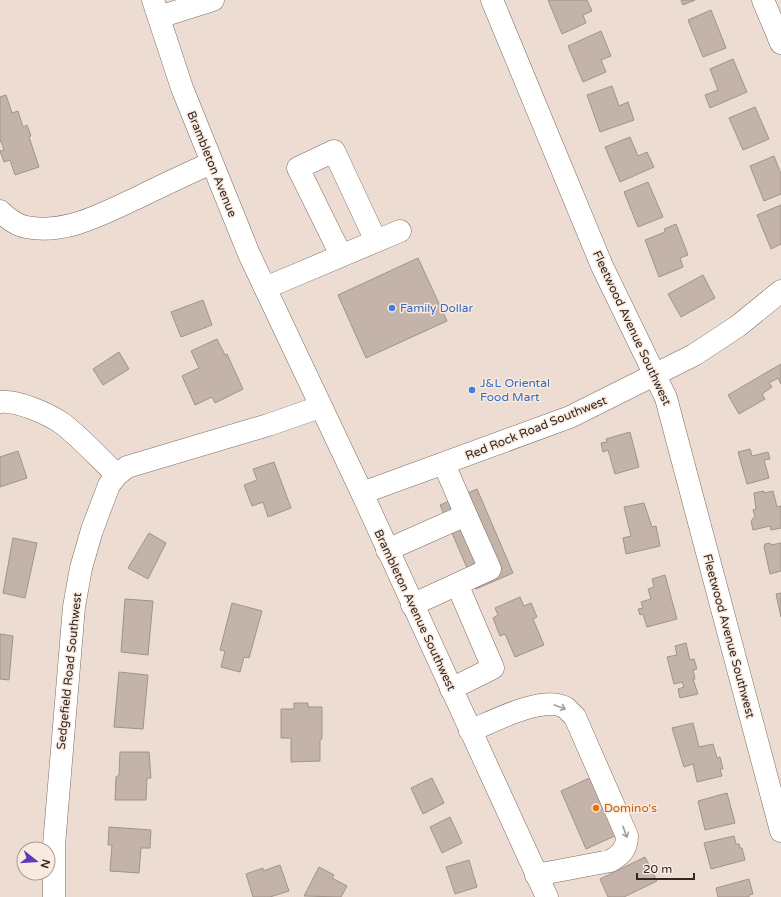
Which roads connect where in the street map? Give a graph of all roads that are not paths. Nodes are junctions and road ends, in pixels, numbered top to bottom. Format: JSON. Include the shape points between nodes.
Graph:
{"nodes":[{"id":1,"x":213,"y":0,"type":"edge"},
{"id":2,"x":492,"y":0,"type":"edge"},
{"id":3,"x":763,"y":0,"type":"edge"},
{"id":4,"x":156,"y":9,"type":"edge"},
{"id":5,"x":781,"y":43,"type":"edge"},
{"id":6,"x":211,"y":163,"type":"junction"},
{"id":7,"x":0,"y":212,"type":"edge"},
{"id":8,"x":400,"y":231,"type":"dead end"},
{"id":9,"x":376,"y":241,"type":"junction"},
{"id":10,"x":341,"y":255,"type":"junction"},
{"id":11,"x":265,"y":288,"type":"junction"},
{"id":12,"x":781,"y":291,"type":"edge"},
{"id":13,"x":282,"y":324,"type":"joint"},
{"id":14,"x":655,"y":376,"type":"junction"},
{"id":15,"x":0,"y":402,"type":"edge"},
{"id":16,"x":320,"y":408,"type":"junction"},
{"id":17,"x":444,"y":464,"type":"junction"},
{"id":18,"x":117,"y":475,"type":"junction"},
{"id":19,"x":362,"y":493,"type":"junction"},
{"id":20,"x":466,"y":515,"type":"junction"},
{"id":21,"x":387,"y":550,"type":"junction"},
{"id":22,"x":456,"y":584,"type":"junction"},
{"id":23,"x":412,"y":605,"type":"junction"},
{"id":24,"x":451,"y":689,"type":"junction"},
{"id":25,"x":470,"y":731,"type":"junction"},
{"id":26,"x":781,"y":831,"type":"edge"},
{"id":27,"x":536,"y":875,"type":"junction"},
{"id":28,"x":54,"y":897,"type":"edge"},
{"id":29,"x":547,"y":897,"type":"edge"}],
"edges":[{"from":1,"to":4,"type":"street"},
{"from":2,"to":14,"type":"street","name":"Fleetwood Avenue Southwest","via":[[602,266]]},
{"from":3,"to":5,"type":"street"},
{"from":4,"to":6,"type":"street","name":"Brambleton Avenue","via":[[182,88]]},
{"from":6,"to":7,"type":"street","via":[[89,220],[63,226],[36,228],[9,220]]},
{"from":6,"to":11,"type":"street","name":"Brambleton Avenue"},
{"from":8,"to":9,"type":"street"},
{"from":9,"to":10,"type":"street"},
{"from":9,"to":10,"type":"street","via":[[334,151],[298,168]]},
{"from":10,"to":11,"type":"street"},
{"from":11,"to":13,"type":"street","name":"Brambleton Avenue"},
{"from":12,"to":14,"type":"street","name":"Red Rock Road Southwest","via":[[738,326],[694,355]]},
{"from":13,"to":16,"type":"street","name":"Brambleton Avenue Southwest"},
{"from":14,"to":17,"type":"street","name":"Red Rock Road Southwest","via":[[570,417]]},
{"from":14,"to":26,"type":"street","name":"Fleetwood Avenue Southwest","via":[[672,415]]},
{"from":15,"to":18,"type":"street","via":[[20,405],[63,424]]},
{"from":16,"to":18,"type":"street","name":"Sedgefield Road Southwest","via":[[127,467]]},
{"from":16,"to":19,"type":"street","name":"Brambleton Avenue Southwest"},
{"from":17,"to":19,"type":"street","name":"Red Rock Road Southwest"},
{"from":17,"to":20,"type":"street"},
{"from":18,"to":28,"type":"street","name":"Sedgefield Road Southwest","via":[[109,485],[92,530],[81,568],[74,607],[54,845]]},
{"from":19,"to":21,"type":"street","name":"Brambleton Avenue Southwest"},
{"from":20,"to":21,"type":"street"},
{"from":20,"to":22,"type":"street","via":[[490,568]]},
{"from":21,"to":23,"type":"street","name":"Brambleton Avenue Southwest"},
{"from":22,"to":23,"type":"street"},
{"from":22,"to":24,"type":"street","via":[[493,668]]},
{"from":23,"to":24,"type":"street","name":"Brambleton Avenue Southwest"},
{"from":24,"to":25,"type":"street","name":"Brambleton Avenue Southwest"},
{"from":25,"to":27,"type":"street","name":"Brambleton Avenue Southwest"},
{"from":25,"to":27,"type":"street","one_way":true,"via":[[538,704],[552,704],[565,708],[575,717],[627,836],[625,850],[619,856],[598,864]]},
{"from":27,"to":29,"type":"street","name":"Brambleton Avenue Southwest"}]}
